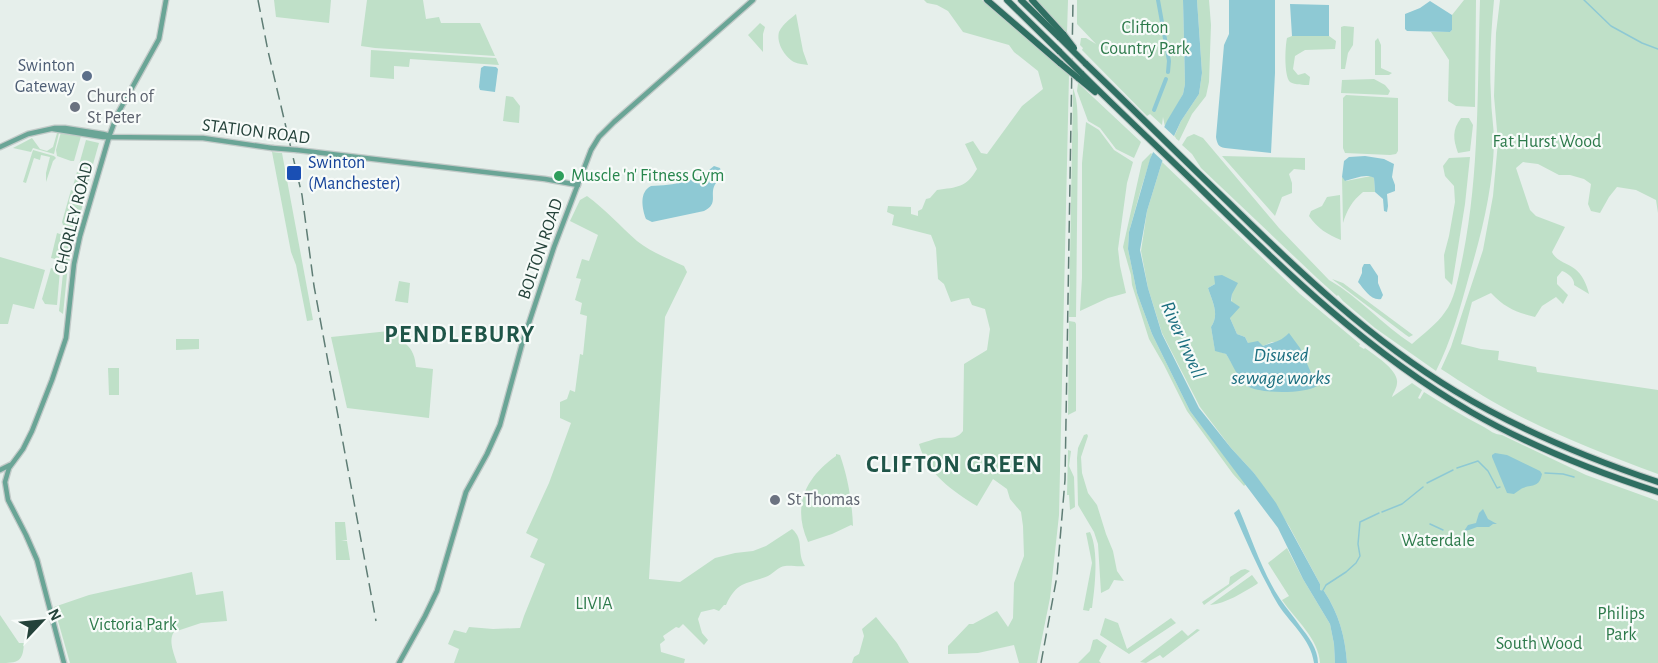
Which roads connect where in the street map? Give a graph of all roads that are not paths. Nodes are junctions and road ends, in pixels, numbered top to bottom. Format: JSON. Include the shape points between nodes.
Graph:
{"nodes":[{"id":1,"x":166,"y":0,"type":"edge"},
{"id":2,"x":753,"y":0,"type":"edge"},
{"id":3,"x":987,"y":0,"type":"edge"},
{"id":4,"x":1007,"y":0,"type":"edge"},
{"id":5,"x":1021,"y":0,"type":"edge"},
{"id":6,"x":1032,"y":0,"type":"edge"},
{"id":7,"x":1062,"y":37,"type":"junction"},
{"id":8,"x":1080,"y":76,"type":"junction"},
{"id":9,"x":109,"y":137,"type":"junction"},
{"id":10,"x":0,"y":147,"type":"edge"},
{"id":11,"x":578,"y":185,"type":"junction"},
{"id":12,"x":12,"y":464,"type":"junction"},
{"id":13,"x":0,"y":470,"type":"edge"},
{"id":14,"x":3,"y":476,"type":"edge"},
{"id":15,"x":1658,"y":482,"type":"edge"},
{"id":16,"x":1658,"y":492,"type":"edge"},
{"id":17,"x":64,"y":663,"type":"edge"},
{"id":18,"x":399,"y":663,"type":"edge"}],
"edges":[{"from":1,"to":9,"type":"main road","name":"CHORLEY ROAD","via":[[159,39]]},
{"from":2,"to":11,"type":"main road","name":"BOLTON ROAD","via":[[599,137]]},
{"from":3,"to":8,"type":"highway","bridge":true},
{"from":4,"to":8,"type":"highway","bridge":true},
{"from":5,"to":7,"type":"highway"},
{"from":6,"to":7,"type":"highway"},
{"from":7,"to":15,"type":"highway","bridge":true,"via":[[1311,281],[1370,331],[1485,409],[1545,439]]},
{"from":8,"to":16,"type":"highway","via":[[1294,279],[1406,370],[1472,412],[1540,447]]},
{"from":9,"to":10,"type":"main road","name":"STATION ROAD","via":[[59,127]]},
{"from":9,"to":11,"type":"main road","name":"STATION ROAD","bridge":true,"via":[[202,138]]},
{"from":9,"to":12,"type":"main road","name":"CHORLEY ROAD","via":[[80,236],[66,338],[32,431]]},
{"from":11,"to":18,"type":"main road","name":"BOLTON ROAD","via":[[522,344],[496,435],[466,492],[437,591]]},
{"from":12,"to":13,"type":"main road"},
{"from":12,"to":14,"type":"main road","name":"CHORLEY ROAD"},
{"from":14,"to":17,"type":"main road","via":[[6,495],[41,574]]}]}
